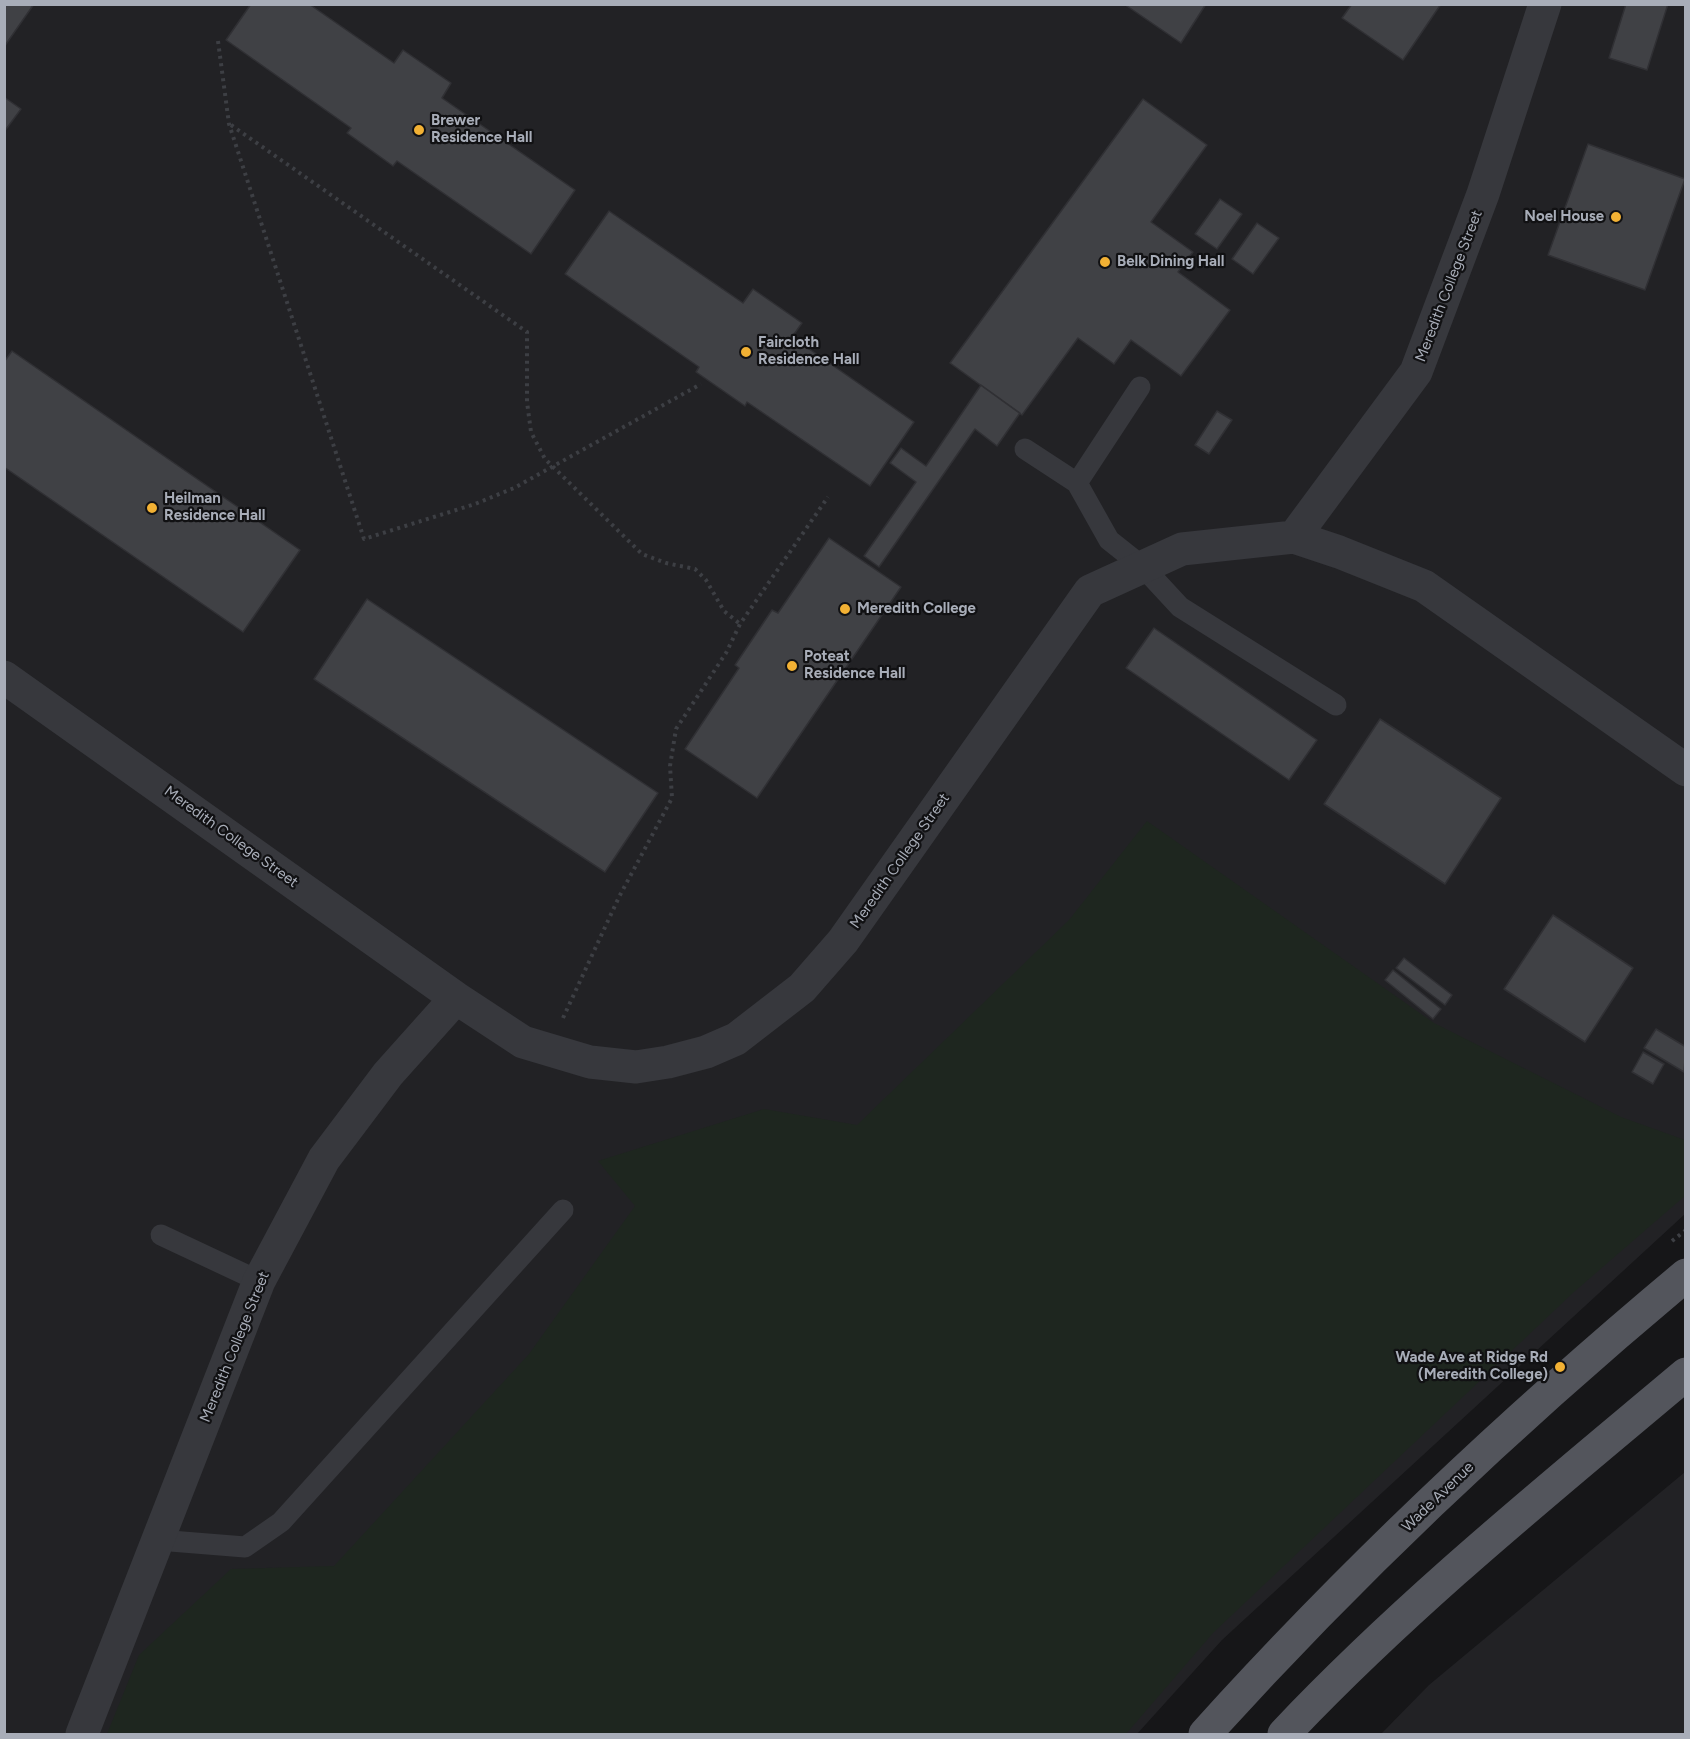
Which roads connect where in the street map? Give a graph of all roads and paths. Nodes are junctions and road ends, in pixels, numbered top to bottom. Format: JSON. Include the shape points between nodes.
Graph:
{"nodes":[{"id":1,"x":1545,"y":4,"type":"edge"},
{"id":2,"x":218,"y":41,"type":"dead end"},
{"id":3,"x":230,"y":124,"type":"junction"},
{"id":4,"x":701,"y":384,"type":"dead end"},
{"id":5,"x":1140,"y":387,"type":"dead end"},
{"id":6,"x":1025,"y":449,"type":"dead end"},
{"id":7,"x":552,"y":467,"type":"junction"},
{"id":8,"x":1077,"y":483,"type":"junction"},
{"id":9,"x":828,"y":497,"type":"dead end"},
{"id":10,"x":1294,"y":537,"type":"junction"},
{"id":11,"x":1143,"y":567,"type":"junction"},
{"id":12,"x":740,"y":624,"type":"junction"},
{"id":13,"x":4,"y":677,"type":"edge"},
{"id":14,"x":1336,"y":705,"type":"dead end"},
{"id":15,"x":1686,"y":770,"type":"edge"},
{"id":16,"x":456,"y":998,"type":"junction"},
{"id":17,"x":562,"y":1022,"type":"dead end"},
{"id":18,"x":563,"y":1210,"type":"dead end"},
{"id":19,"x":161,"y":1235,"type":"dead end"},
{"id":20,"x":1686,"y":1275,"type":"edge"},
{"id":21,"x":259,"y":1281,"type":"junction"},
{"id":22,"x":1686,"y":1374,"type":"edge"},
{"id":23,"x":158,"y":1540,"type":"junction"},
{"id":24,"x":82,"y":1734,"type":"edge"},
{"id":25,"x":1205,"y":1734,"type":"edge"},
{"id":26,"x":1284,"y":1734,"type":"edge"}],
"edges":[{"from":1,"to":10,"type":"street","name":"Meredith College Street","via":[[1483,194],[1416,372]]},
{"from":2,"to":3,"type":"path"},
{"from":3,"to":7,"type":"path","via":[[527,333],[531,432]]},
{"from":3,"to":7,"type":"path","via":[[364,539],[475,504]]},
{"from":4,"to":7,"type":"path"},
{"from":5,"to":8,"type":"lane"},
{"from":6,"to":8,"type":"lane"},
{"from":7,"to":12,"type":"path","via":[[642,554],[694,569],[706,580],[724,611]]},
{"from":8,"to":11,"type":"lane","via":[[1109,540]]},
{"from":9,"to":12,"type":"path"},
{"from":10,"to":11,"type":"street","name":"Meredith College Street","via":[[1182,549]]},
{"from":10,"to":15,"type":"street","name":"Meredith College Street","via":[[1424,586]]},
{"from":11,"to":14,"type":"lane","via":[[1180,607]]},
{"from":11,"to":16,"type":"street","name":"Meredith College Street","via":[[1090,591],[843,941],[802,988],[736,1039],[668,1062],[636,1067],[590,1062],[523,1042]]},
{"from":12,"to":17,"type":"path","via":[[726,653],[676,729],[670,766],[672,798],[619,897]]},
{"from":13,"to":16,"type":"street","name":"Meredith College Street"},
{"from":16,"to":21,"type":"street","name":"Meredith College Street","via":[[388,1074],[324,1159]]},
{"from":18,"to":23,"type":"lane","via":[[281,1522],[245,1547]]},
{"from":19,"to":21,"type":"lane"},
{"from":20,"to":25,"type":"main road","name":"Wade Avenue","via":[[1532,1408],[1419,1515],[1338,1593]]},
{"from":21,"to":23,"type":"street","name":"Meredith College Street"},
{"from":22,"to":26,"type":"main road","via":[[1458,1566]]},
{"from":23,"to":24,"type":"street","name":"Meredith College Street"}]}
